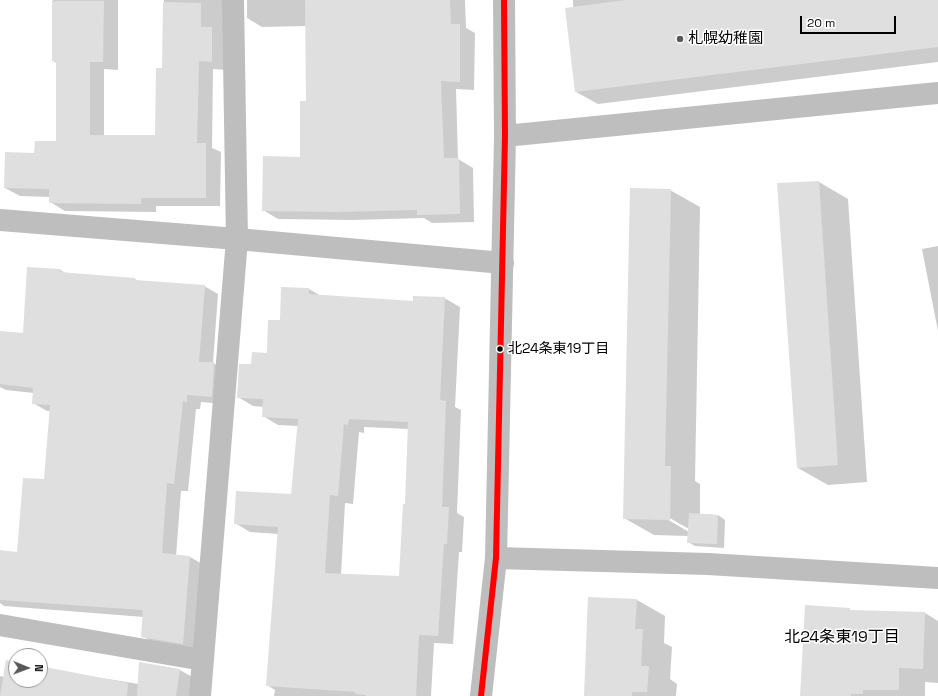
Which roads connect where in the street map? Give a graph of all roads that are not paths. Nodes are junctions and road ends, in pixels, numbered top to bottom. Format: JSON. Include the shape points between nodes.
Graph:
{"nodes":[{"id":1,"x":233,"y":0,"type":"edge"},
{"id":2,"x":504,"y":0,"type":"edge"},
{"id":3,"x":938,"y":93,"type":"edge"},
{"id":4,"x":505,"y":136,"type":"junction"},
{"id":5,"x":0,"y":220,"type":"edge"},
{"id":6,"x":237,"y":239,"type":"junction"},
{"id":7,"x":503,"y":263,"type":"junction"},
{"id":8,"x":496,"y":558,"type":"junction"},
{"id":9,"x":938,"y":578,"type":"edge"},
{"id":10,"x":0,"y":625,"type":"edge"},
{"id":11,"x":203,"y":660,"type":"junction"},
{"id":12,"x":200,"y":696,"type":"edge"},
{"id":13,"x":481,"y":696,"type":"edge"}],
"edges":[{"from":1,"to":6,"type":"street"},
{"from":2,"to":4,"type":"street"},
{"from":3,"to":4,"type":"street"},
{"from":4,"to":7,"type":"street"},
{"from":5,"to":6,"type":"street"},
{"from":6,"to":7,"type":"street"},
{"from":6,"to":11,"type":"street"},
{"from":7,"to":8,"type":"street"},
{"from":8,"to":9,"type":"street","via":[[708,564]]},
{"from":8,"to":13,"type":"street"},
{"from":10,"to":11,"type":"street"},
{"from":11,"to":12,"type":"street"}]}
